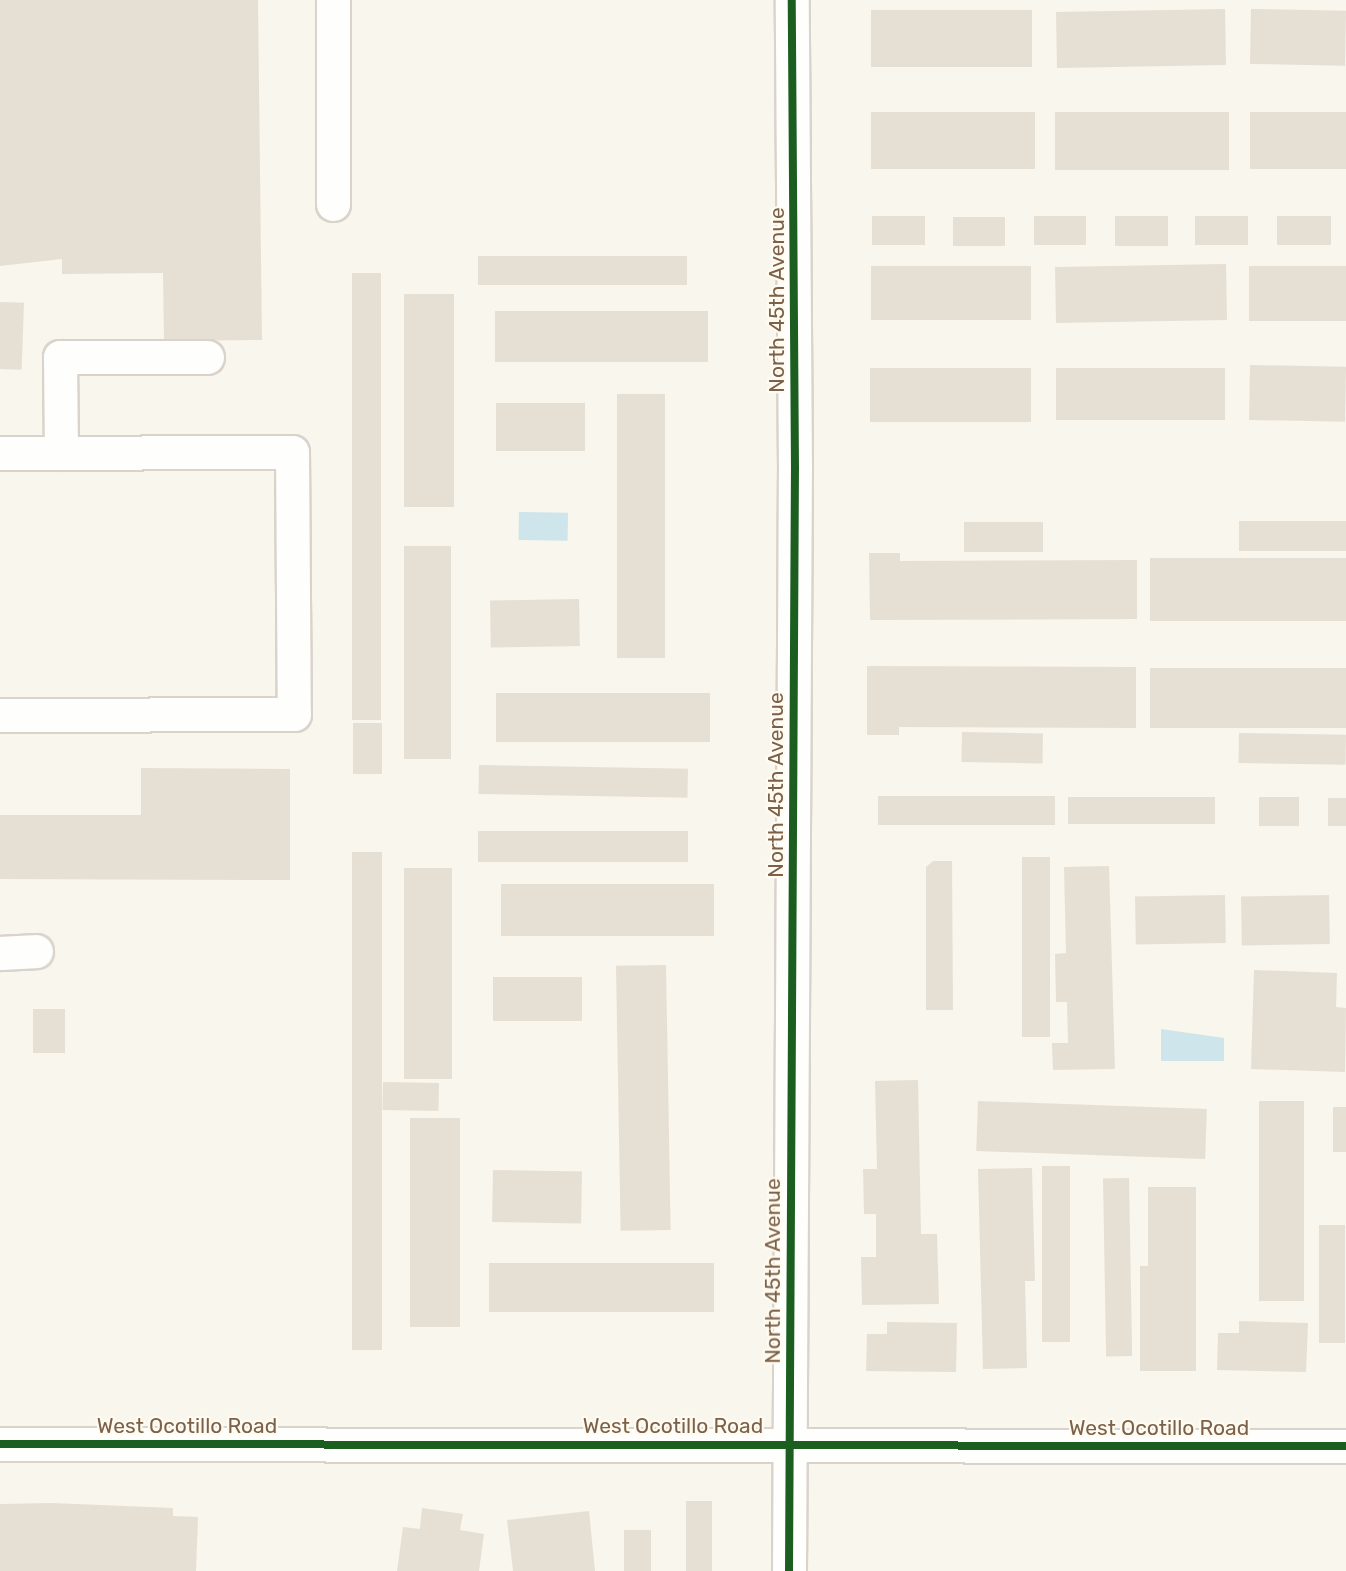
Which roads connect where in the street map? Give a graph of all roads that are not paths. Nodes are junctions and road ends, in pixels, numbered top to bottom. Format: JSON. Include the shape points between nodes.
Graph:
{"nodes":[{"id":1,"x":333,"y":0,"type":"edge"},
{"id":2,"x":792,"y":0,"type":"edge"},
{"id":3,"x":333,"y":204,"type":"dead end"},
{"id":4,"x":207,"y":357,"type":"dead end"},
{"id":5,"x":0,"y":453,"type":"edge"},
{"id":6,"x":61,"y":453,"type":"junction"},
{"id":7,"x":0,"y":715,"type":"edge"},
{"id":8,"x":36,"y":951,"type":"dead end"},
{"id":9,"x":0,"y":953,"type":"edge"},
{"id":10,"x":0,"y":1444,"type":"edge"},
{"id":11,"x":790,"y":1444,"type":"junction"},
{"id":12,"x":1346,"y":1446,"type":"edge"},
{"id":13,"x":789,"y":1571,"type":"edge"}],
"edges":[{"from":1,"to":3,"type":"street"},
{"from":2,"to":11,"type":"street","name":"North 45th Avenue","via":[[795,469]]},
{"from":4,"to":6,"type":"street","via":[[60,357]]},
{"from":5,"to":6,"type":"street"},
{"from":6,"to":7,"type":"street","via":[[292,452],[294,714]]},
{"from":8,"to":9,"type":"street"},
{"from":10,"to":11,"type":"street","name":"West Ocotillo Road"},
{"from":11,"to":12,"type":"street","name":"West Ocotillo Road"},
{"from":11,"to":13,"type":"street","name":"North 45th Avenue"}]}
